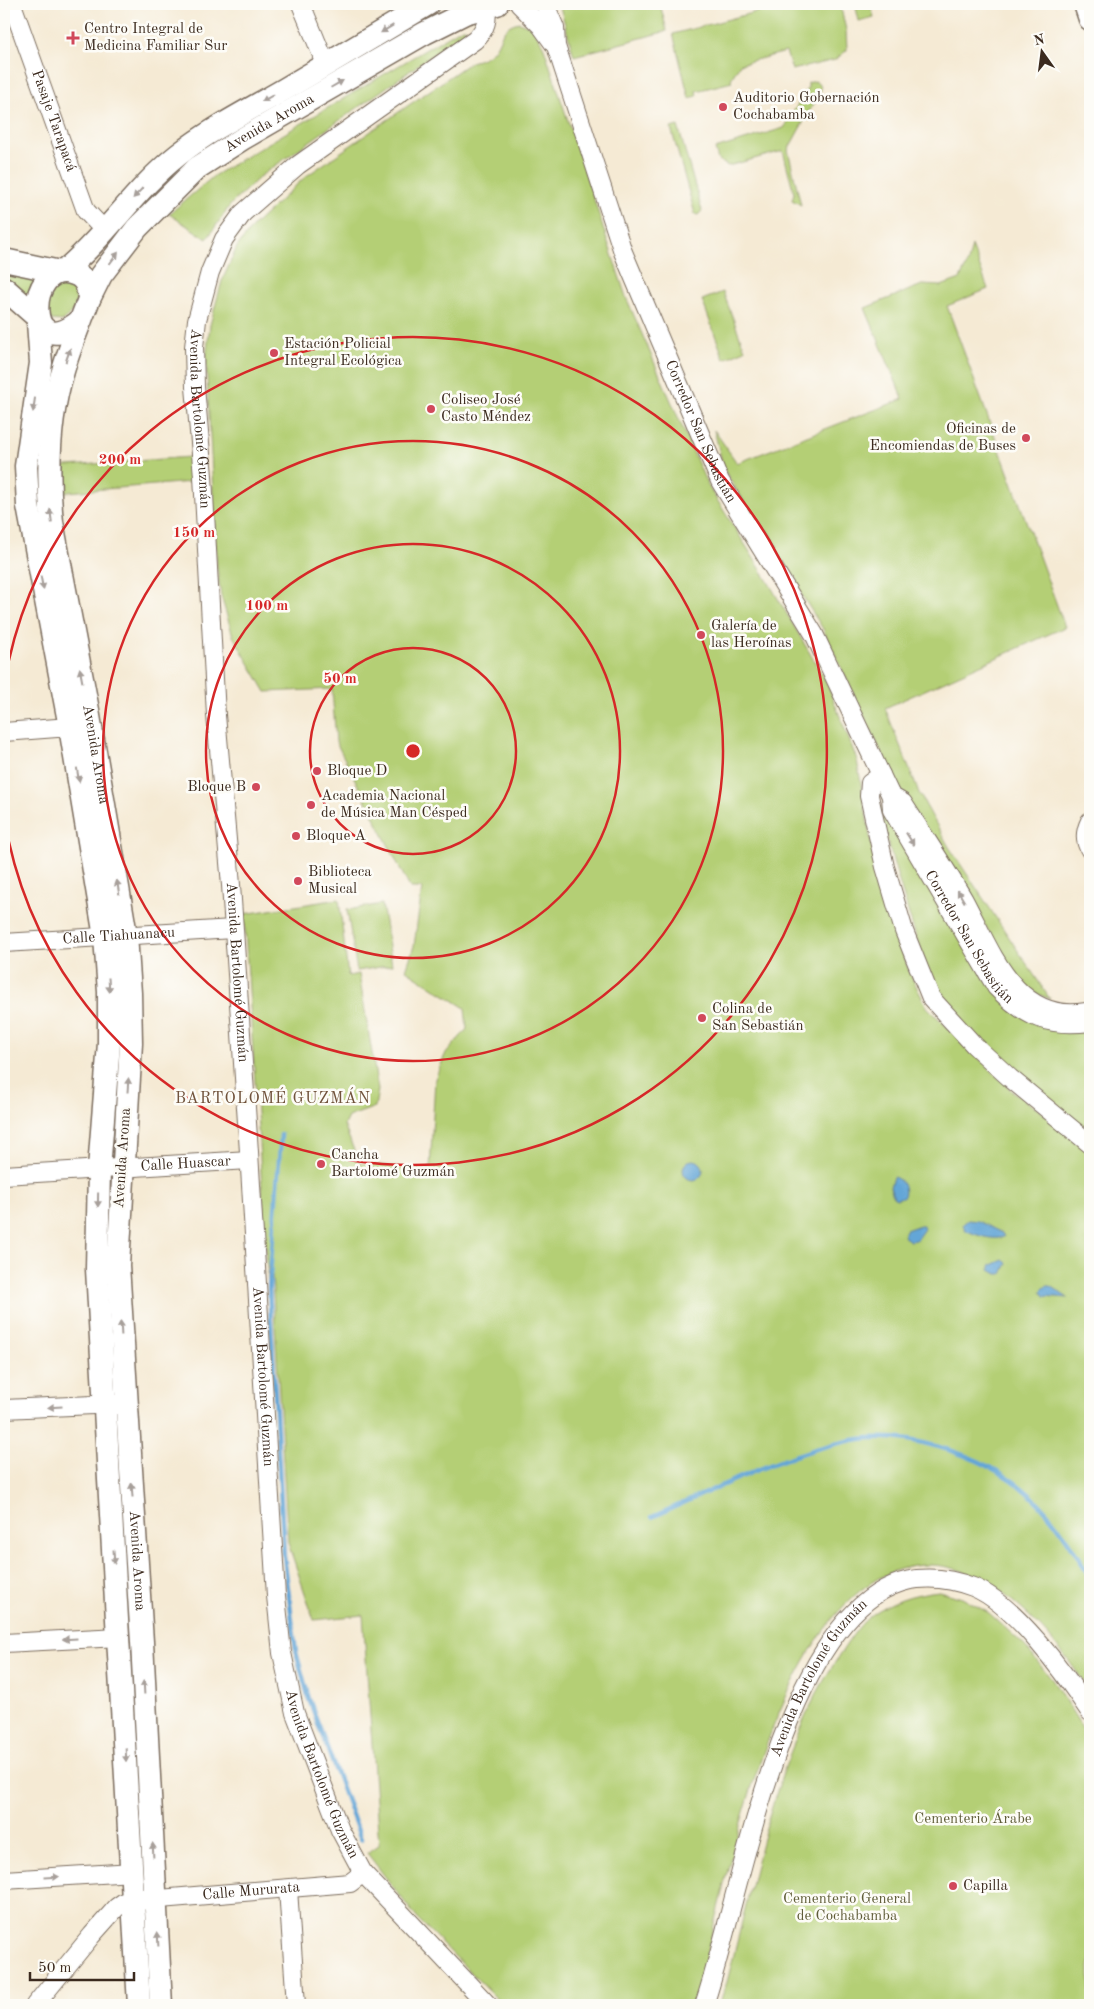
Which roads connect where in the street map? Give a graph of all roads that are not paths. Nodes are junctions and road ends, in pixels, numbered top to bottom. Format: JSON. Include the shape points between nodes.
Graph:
{"nodes":[{"id":1,"x":12,"y":4,"type":"edge"},
{"id":2,"x":301,"y":4,"type":"edge"},
{"id":3,"x":428,"y":4,"type":"edge"},
{"id":4,"x":519,"y":4,"type":"edge"},
{"id":5,"x":546,"y":4,"type":"edge"},
{"id":6,"x":1085,"y":4,"type":"edge"},
{"id":7,"x":489,"y":5,"type":"edge"},
{"id":8,"x":1090,"y":19,"type":"edge"},
{"id":9,"x":556,"y":46,"type":"junction"},
{"id":10,"x":326,"y":65,"type":"junction"},
{"id":11,"x":106,"y":232,"type":"junction"},
{"id":12,"x":4,"y":260,"type":"edge"},
{"id":13,"x":62,"y":271,"type":"junction"},
{"id":14,"x":4,"y":288,"type":"edge"},
{"id":15,"x":89,"y":299,"type":"junction"},
{"id":16,"x":37,"y":320,"type":"junction"},
{"id":17,"x":81,"y":320,"type":"junction"},
{"id":18,"x":70,"y":727,"type":"junction"},
{"id":19,"x":4,"y":732,"type":"edge"},
{"id":20,"x":881,"y":775,"type":"junction"},
{"id":21,"x":891,"y":796,"type":"junction"},
{"id":22,"x":1090,"y":821,"type":"edge"},
{"id":23,"x":1090,"y":850,"type":"edge"},
{"id":24,"x":233,"y":929,"type":"junction"},
{"id":25,"x":116,"y":936,"type":"junction"},
{"id":26,"x":4,"y":944,"type":"edge"},
{"id":27,"x":1090,"y":1011,"type":"edge"},
{"id":28,"x":1090,"y":1022,"type":"edge"},
{"id":29,"x":1090,"y":1144,"type":"edge"},
{"id":30,"x":249,"y":1160,"type":"junction"},
{"id":31,"x":122,"y":1168,"type":"junction"},
{"id":32,"x":99,"y":1169,"type":"junction"},
{"id":33,"x":4,"y":1175,"type":"edge"},
{"id":34,"x":126,"y":1403,"type":"junction"},
{"id":35,"x":103,"y":1404,"type":"junction"},
{"id":36,"x":4,"y":1409,"type":"edge"},
{"id":37,"x":119,"y":1637,"type":"junction"},
{"id":38,"x":4,"y":1643,"type":"edge"},
{"id":39,"x":1090,"y":1712,"type":"edge"},
{"id":40,"x":133,"y":1872,"type":"junction"},
{"id":41,"x":363,"y":1873,"type":"junction"},
{"id":42,"x":4,"y":1880,"type":"edge"},
{"id":43,"x":288,"y":1889,"type":"junction"},
{"id":44,"x":145,"y":1899,"type":"junction"},
{"id":45,"x":36,"y":2005,"type":"edge"},
{"id":46,"x":139,"y":2005,"type":"edge"},
{"id":47,"x":161,"y":2005,"type":"edge"},
{"id":48,"x":296,"y":2005,"type":"edge"},
{"id":49,"x":488,"y":2005,"type":"edge"},
{"id":50,"x":704,"y":2005,"type":"edge"}],
"edges":[{"from":1,"to":11,"type":"street","name":"Pasaje Tarapacá","via":[[86,211]]},
{"from":2,"to":10,"type":"street"},
{"from":3,"to":10,"type":"main road","name":"Avenida Aroma","one_way":true},
{"from":4,"to":9,"type":"street","name":"Corredor San Sebastián"},
{"from":5,"to":9,"type":"street","name":"Corredor San Sebastián","via":[[555,28]]},
{"from":6,"to":8,"type":"main road"},
{"from":15,"to":7,"type":"main road","name":"Avenida Aroma","one_way":true,"via":[[102,275],[137,228],[197,168],[425,33]]},
{"from":7,"to":24,"type":"street","name":"Avenida Bartolomé Guzmán","via":[[483,32],[475,40],[298,165],[264,193],[224,239],[210,272],[194,347],[194,387],[203,476],[216,715]]},
{"from":9,"to":20,"type":"street","name":"Corredor San Sebastián","via":[[622,252],[720,482],[814,634]]},
{"from":10,"to":11,"type":"main road","name":"Avenida Aroma","one_way":true,"via":[[227,122],[179,154],[125,206]]},
{"from":11,"to":13,"type":"main road","name":"Avenida Aroma"},
{"from":12,"to":13,"type":"main road"},
{"from":13,"to":15,"type":"main road","via":[[83,279]]},
{"from":13,"to":16,"type":"main road","via":[[51,277],[42,289],[37,302]]},
{"from":14,"to":16,"type":"main road"},
{"from":15,"to":17,"type":"main road"},
{"from":16,"to":17,"type":"main road","via":[[46,330],[57,332],[68,330]]},
{"from":16,"to":18,"type":"main road","name":"Avenida Aroma","one_way":true,"via":[[41,363],[26,466],[28,506]]},
{"from":25,"to":17,"type":"main road","name":"Avenida Aroma","one_way":true,"via":[[88,710],[48,490],[52,424],[62,372]]},
{"from":18,"to":19,"type":"street"},
{"from":18,"to":25,"type":"main road","name":"Avenida Aroma","one_way":true},
{"from":20,"to":21,"type":"street","name":"Corredor San Sebastián"},
{"from":20,"to":29,"type":"street","via":[[870,782],[870,796],[885,867],[904,931],[931,998],[1010,1078]]},
{"from":27,"to":21,"type":"street","name":"Corredor San Sebastián","one_way":true,"via":[[1054,1011],[1015,989],[904,803]]},
{"from":21,"to":28,"type":"street","name":"Corredor San Sebastián","one_way":true,"via":[[892,810],[996,987],[1033,1016],[1054,1024]]},
{"from":22,"to":23,"type":"street","via":[[1085,834]]},
{"from":24,"to":25,"type":"street","name":"Calle Tiahuanacu"},
{"from":24,"to":30,"type":"street","name":"Avenida Bartolomé Guzmán"},
{"from":25,"to":26,"type":"street","name":"Calle Tiahuanacu"},
{"from":31,"to":25,"type":"main road","name":"Avenida Aroma","one_way":true,"via":[[131,1043],[130,993]]},
{"from":25,"to":32,"type":"main road","name":"Avenida Aroma","one_way":true,"via":[[109,992],[110,1043]]},
{"from":30,"to":31,"type":"street","name":"Calle Huascar"},
{"from":30,"to":41,"type":"street","name":"Avenida Bartolomé Guzmán","via":[[282,1653],[294,1713],[340,1830]]},
{"from":31,"to":32,"type":"street","name":"Calle Huascar"},
{"from":34,"to":31,"type":"main road","name":"Avenida Aroma","one_way":true,"via":[[118,1265]]},
{"from":32,"to":33,"type":"street","name":"Calle Huascar"},
{"from":32,"to":35,"type":"main road","name":"Avenida Aroma","one_way":true,"via":[[97,1269]]},
{"from":34,"to":35,"type":"street"},
{"from":44,"to":34,"type":"main road","name":"Avenida Aroma","one_way":true,"via":[[142,1642]]},
{"from":35,"to":36,"type":"street","one_way":true},
{"from":35,"to":37,"type":"main road","name":"Avenida Aroma","one_way":true},
{"from":37,"to":38,"type":"street","one_way":true},
{"from":37,"to":40,"type":"main road","name":"Avenida Aroma","one_way":true},
{"from":39,"to":50,"type":"street","name":"Avenida Bartolomé Guzmán","via":[[1064,1673],[1025,1629],[974,1587],[932,1577],[906,1580],[878,1593],[853,1613],[812,1669],[756,1814]]},
{"from":42,"to":40,"type":"street","one_way":true},
{"from":40,"to":44,"type":"main road","name":"Avenida Aroma"},
{"from":41,"to":43,"type":"street","name":"Calle Mururata","via":[[350,1883]]},
{"from":41,"to":49,"type":"street","name":"Avenida Bartolomé Guzmán"},
{"from":43,"to":44,"type":"street","name":"Calle Mururata"},
{"from":43,"to":48,"type":"street"},
{"from":44,"to":45,"type":"street","via":[[124,1902],[117,1907]]},
{"from":44,"to":46,"type":"main road","name":"Avenida Aroma"},
{"from":47,"to":44,"type":"main road","name":"Avenida Aroma","one_way":true}]}
